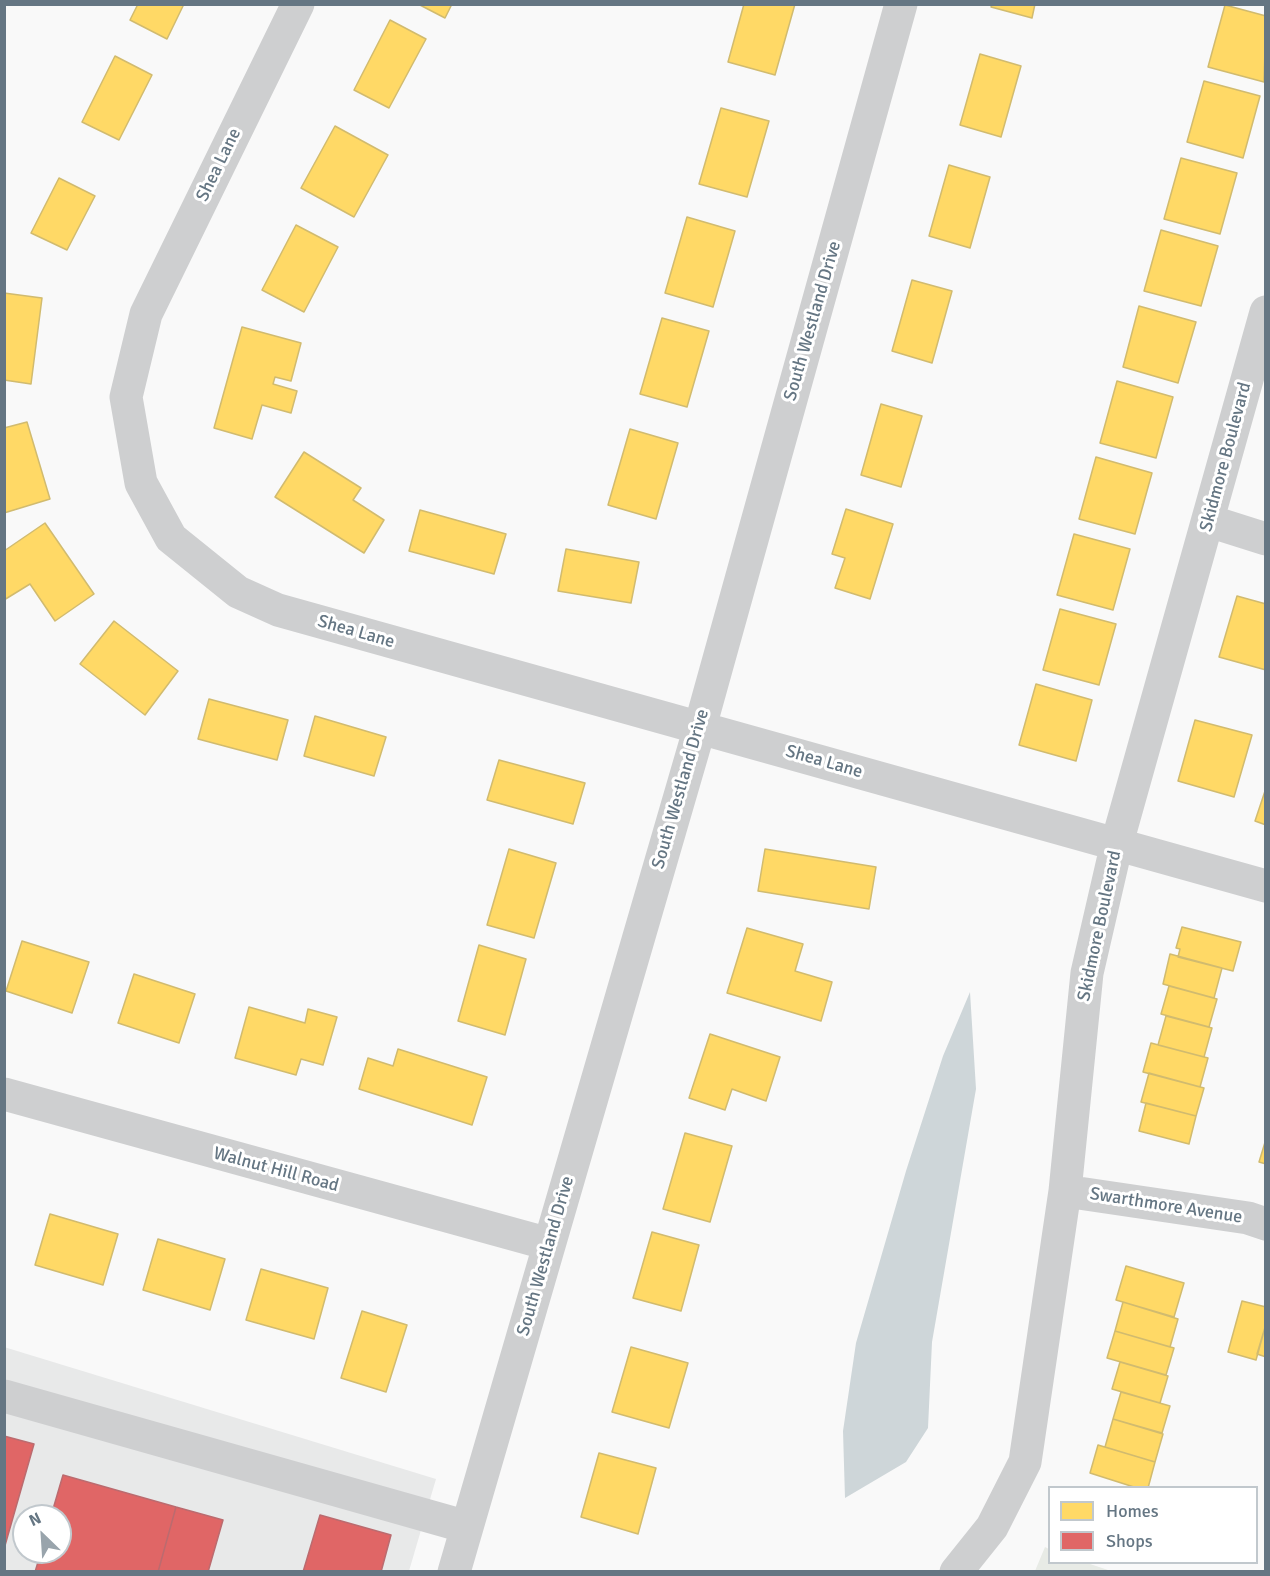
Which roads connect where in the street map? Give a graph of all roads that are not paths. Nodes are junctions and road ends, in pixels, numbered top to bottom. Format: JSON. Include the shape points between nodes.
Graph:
{"nodes":[{"id":1,"x":298,"y":4,"type":"edge"},
{"id":2,"x":901,"y":4,"type":"edge"},
{"id":3,"x":1266,"y":312,"type":"edge"},
{"id":4,"x":1209,"y":521,"type":"junction"},
{"id":5,"x":1266,"y":539,"type":"edge"},
{"id":6,"x":699,"y":727,"type":"junction"},
{"id":7,"x":1117,"y":843,"type":"junction"},
{"id":8,"x":1266,"y":886,"type":"edge"},
{"id":9,"x":4,"y":1094,"type":"edge"},
{"id":10,"x":1065,"y":1191,"type":"junction"},
{"id":11,"x":1266,"y":1224,"type":"edge"},
{"id":12,"x":549,"y":1244,"type":"junction"},
{"id":13,"x":4,"y":1396,"type":"edge"},
{"id":14,"x":467,"y":1527,"type":"junction"},
{"id":15,"x":454,"y":1572,"type":"edge"},
{"id":16,"x":956,"y":1572,"type":"edge"}],
"edges":[{"from":1,"to":6,"type":"street","name":"Shea Lane","via":[[146,314],[126,397],[141,483],[171,538],[238,592],[278,610]]},
{"from":2,"to":6,"type":"street","name":"South Westland Drive"},
{"from":3,"to":4,"type":"street","name":"Skidmore Boulevard"},
{"from":4,"to":5,"type":"street"},
{"from":4,"to":7,"type":"street","name":"Skidmore Boulevard"},
{"from":6,"to":7,"type":"street","name":"Shea Lane"},
{"from":6,"to":12,"type":"street","name":"South Westland Drive"},
{"from":7,"to":8,"type":"street","name":"Shea Lane"},
{"from":7,"to":10,"type":"street","name":"Skidmore Boulevard","via":[[1087,973]]},
{"from":9,"to":12,"type":"street","name":"Walnut Hill Road"},
{"from":10,"to":11,"type":"street","name":"Swarthmore Avenue","via":[[1248,1218]]},
{"from":10,"to":16,"type":"street","name":"Skidmore Boulevard","via":[[1025,1462],[992,1527]]},
{"from":12,"to":14,"type":"street","name":"South Westland Drive"},
{"from":13,"to":14,"type":"street"},
{"from":14,"to":15,"type":"street","name":"South Westland Drive"}]}
